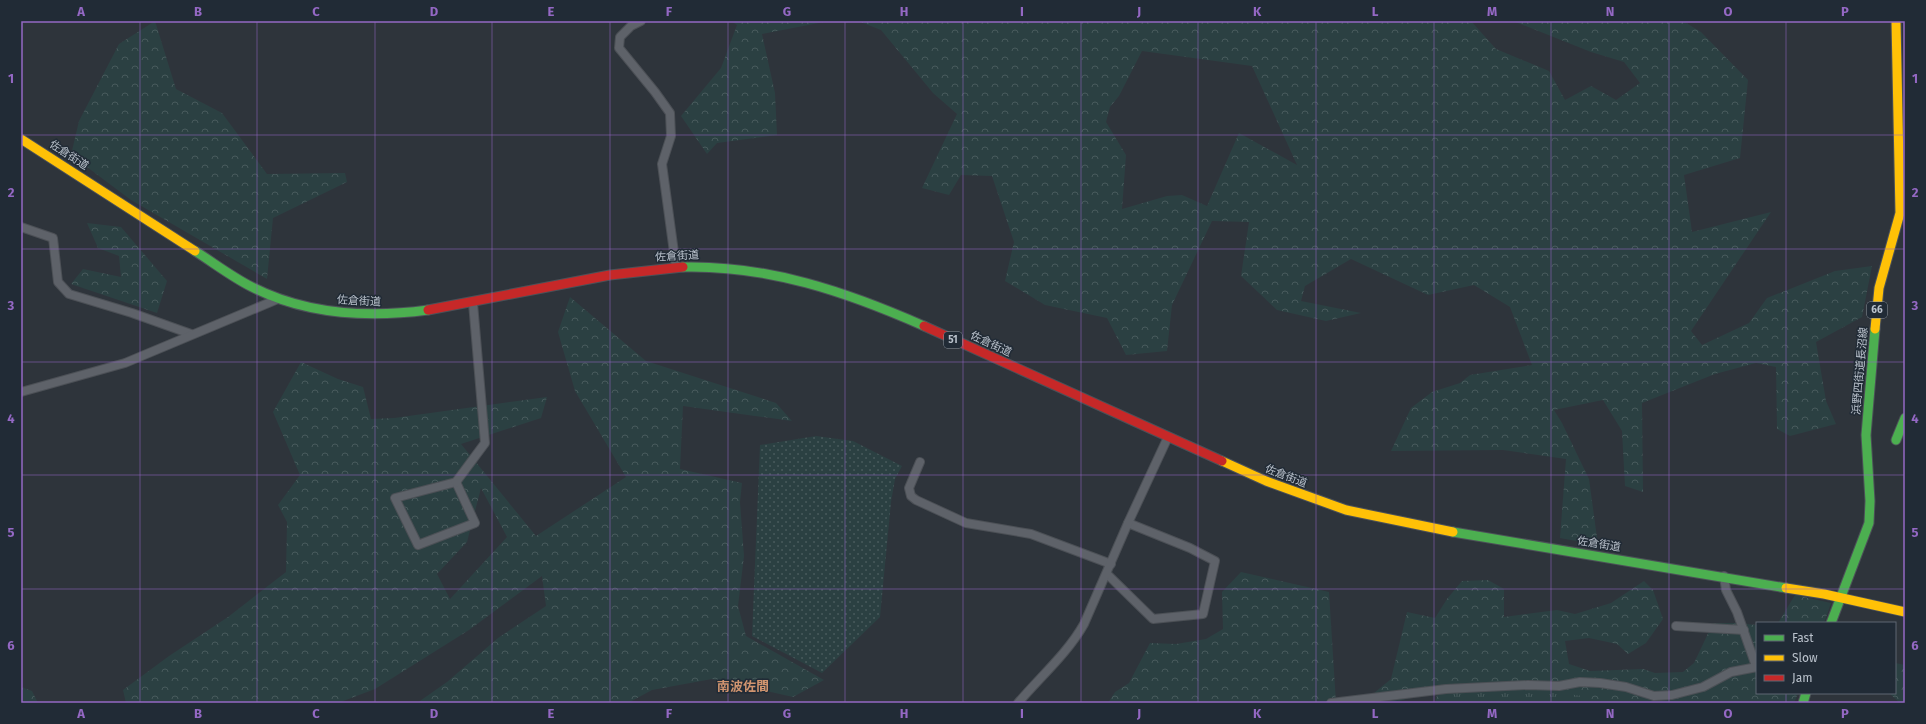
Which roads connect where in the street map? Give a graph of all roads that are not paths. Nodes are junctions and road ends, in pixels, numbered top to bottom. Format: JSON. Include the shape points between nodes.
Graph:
{"nodes":[{"id":1,"x":641,"y":21,"type":"edge"},
{"id":2,"x":1896,"y":21,"type":"edge"},
{"id":3,"x":21,"y":138,"type":"edge"},
{"id":4,"x":1902,"y":217,"type":"edge"},
{"id":5,"x":21,"y":227,"type":"edge"},
{"id":6,"x":676,"y":267,"type":"junction"},
{"id":7,"x":279,"y":299,"type":"junction"},
{"id":8,"x":473,"y":303,"type":"junction"},
{"id":9,"x":191,"y":334,"type":"junction"},
{"id":10,"x":21,"y":392,"type":"edge"},
{"id":11,"x":1905,"y":418,"type":"edge"},
{"id":12,"x":1168,"y":437,"type":"junction"},
{"id":13,"x":1896,"y":440,"type":"dead end"},
{"id":14,"x":920,"y":462,"type":"dead end"},
{"id":15,"x":456,"y":482,"type":"junction"},
{"id":16,"x":1128,"y":523,"type":"junction"},
{"id":17,"x":1111,"y":564,"type":"junction"},
{"id":18,"x":1107,"y":574,"type":"junction"},
{"id":19,"x":1724,"y":576,"type":"junction"},
{"id":20,"x":1842,"y":597,"type":"junction"},
{"id":21,"x":1905,"y":612,"type":"edge"},
{"id":22,"x":1831,"y":622,"type":"edge"},
{"id":23,"x":1676,"y":626,"type":"dead end"},
{"id":24,"x":1744,"y":630,"type":"junction"},
{"id":25,"x":1756,"y":667,"type":"edge"},
{"id":26,"x":1018,"y":703,"type":"edge"},
{"id":27,"x":1332,"y":703,"type":"edge"}],
"edges":[{"from":1,"to":6,"type":"street","via":[[631,26],[620,37],[619,48],[670,113],[671,136],[662,164]]},
{"from":2,"to":4,"type":"main road","name":"浜野四街道長沼線","number":"66"},
{"from":3,"to":7,"type":"main road","name":"佐倉街道","number":"51","via":[[252,287]]},
{"from":4,"to":20,"type":"main road","name":"浜野四街道長沼線","number":"66","via":[[1879,288],[1866,435],[1871,511]]},
{"from":5,"to":9,"type":"street","via":[[53,238],[58,282],[69,294]]},
{"from":6,"to":8,"type":"main road","name":"佐倉街道","number":"51","via":[[602,276]]},
{"from":6,"to":12,"type":"main road","name":"佐倉街道","number":"51","via":[[706,266],[753,271],[848,294]]},
{"from":7,"to":8,"type":"main road","name":"佐倉街道","number":"51","via":[[320,310],[363,315],[422,311]]},
{"from":7,"to":9,"type":"street"},
{"from":8,"to":15,"type":"street","via":[[485,443]]},
{"from":9,"to":10,"type":"street","via":[[125,363]]},
{"from":11,"to":13,"type":"main road"},
{"from":12,"to":16,"type":"street"},
{"from":12,"to":19,"type":"main road","name":"佐倉街道","number":"51","via":[[1266,481],[1346,510],[1423,527]]},
{"from":14,"to":17,"type":"street","via":[[908,488],[916,500],[966,523],[1031,534]]},
{"from":15,"to":15,"type":"street","via":[[395,498],[418,545],[475,523]]},
{"from":16,"to":17,"type":"street"},
{"from":16,"to":18,"type":"street","via":[[1215,561],[1203,614],[1153,619]]},
{"from":17,"to":18,"type":"street"},
{"from":18,"to":26,"type":"street","via":[[1076,639]]},
{"from":19,"to":20,"type":"main road","name":"佐倉街道","number":"51"},
{"from":19,"to":24,"type":"street","via":[[1726,590]]},
{"from":20,"to":21,"type":"main road","name":"佐倉街道","number":"51"},
{"from":20,"to":22,"type":"main road","name":"浜野四街道長沼線","number":"66"},
{"from":23,"to":24,"type":"street"},
{"from":24,"to":25,"type":"street"},
{"from":25,"to":27,"type":"street","via":[[1731,672],[1703,687],[1672,696],[1654,696],[1626,687],[1580,682],[1559,686],[1528,684],[1446,689]]}]}
